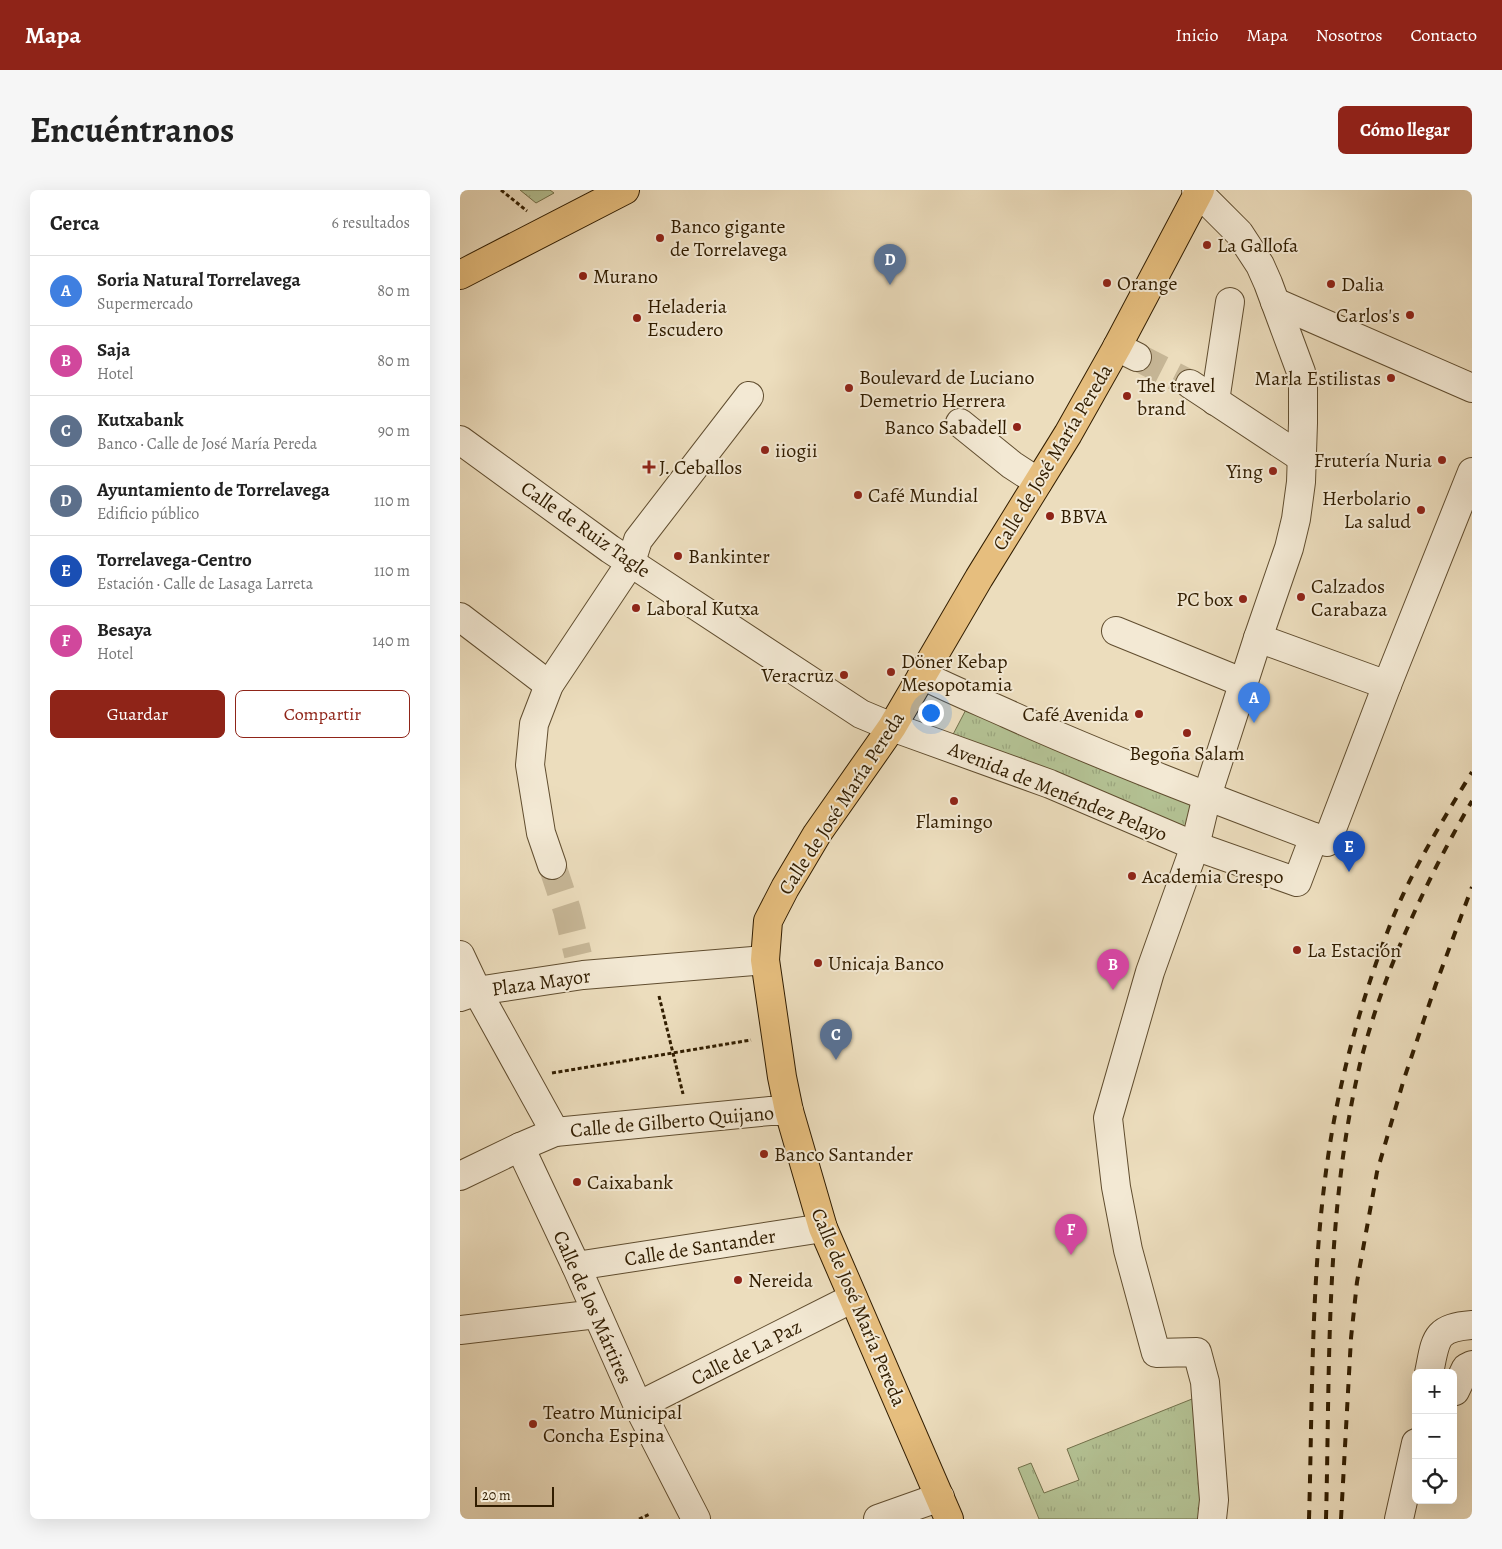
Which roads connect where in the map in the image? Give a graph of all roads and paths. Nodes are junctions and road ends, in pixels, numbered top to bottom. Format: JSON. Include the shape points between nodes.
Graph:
{"nodes":[{"id":1,"x":625,"y":190,"type":"edge"},
{"id":2,"x":1199,"y":191,"type":"edge"},
{"id":3,"x":460,"y":274,"type":"edge"},
{"id":4,"x":1230,"y":302,"type":"dead end"},
{"id":5,"x":1275,"y":302,"type":"junction"},
{"id":6,"x":1190,"y":384,"type":"tunnel mouth"},
{"id":7,"x":1472,"y":388,"type":"edge"},
{"id":8,"x":749,"y":396,"type":"dead end"},
{"id":9,"x":1215,"y":401,"type":"junction"},
{"id":10,"x":960,"y":423,"type":"dead end"},
{"id":11,"x":460,"y":440,"type":"edge"},
{"id":12,"x":1302,"y":458,"type":"junction"},
{"id":13,"x":1038,"y":482,"type":"junction"},
{"id":14,"x":1469,"y":490,"type":"edge"},
{"id":15,"x":631,"y":562,"type":"junction"},
{"id":16,"x":460,"y":618,"type":"edge"},
{"id":17,"x":1116,"y":631,"type":"dead end"},
{"id":18,"x":1258,"y":638,"type":"junction"},
{"id":19,"x":922,"y":674,"type":"junction"},
{"id":20,"x":1244,"y":682,"type":"junction"},
{"id":21,"x":1387,"y":684,"type":"junction"},
{"id":22,"x":549,"y":685,"type":"junction"},
{"id":23,"x":892,"y":727,"type":"junction"},
{"id":24,"x":1207,"y":796,"type":"junction"},
{"id":25,"x":1314,"y":837,"type":"junction"},
{"id":26,"x":1195,"y":846,"type":"junction"},
{"id":27,"x":552,"y":865,"type":"tunnel mouth"},
{"id":28,"x":460,"y":955,"type":"edge"},
{"id":29,"x":765,"y":960,"type":"junction"},
{"id":30,"x":652,"y":970,"type":"junction"},
{"id":31,"x":469,"y":994,"type":"edge"},
{"id":32,"x":776,"y":1036,"type":"junction"},
{"id":33,"x":674,"y":1053,"type":"junction"},
{"id":34,"x":525,"y":1077,"type":"junction"},
{"id":35,"x":788,"y":1111,"type":"junction"},
{"id":36,"x":689,"y":1119,"type":"junction"},
{"id":37,"x":555,"y":1132,"type":"junction"},
{"id":38,"x":520,"y":1147,"type":"junction"},
{"id":39,"x":460,"y":1176,"type":"edge"},
{"id":40,"x":823,"y":1228,"type":"junction"},
{"id":41,"x":576,"y":1266,"type":"junction"},
{"id":42,"x":854,"y":1298,"type":"junction"},
{"id":43,"x":598,"y":1314,"type":"junction"},
{"id":44,"x":1472,"y":1325,"type":"edge"},
{"id":45,"x":460,"y":1330,"type":"edge"},
{"id":46,"x":1472,"y":1365,"type":"edge"},
{"id":47,"x":1429,"y":1369,"type":"edge"},
{"id":48,"x":1457,"y":1387,"type":"edge"},
{"id":49,"x":638,"y":1406,"type":"junction"},
{"id":50,"x":1412,"y":1459,"type":"edge"},
{"id":51,"x":945,"y":1508,"type":"edge"},
{"id":52,"x":650,"y":1514,"type":"dead end"},
{"id":53,"x":639,"y":1519,"type":"edge"},
{"id":54,"x":696,"y":1519,"type":"edge"},
{"id":55,"x":878,"y":1519,"type":"edge"},
{"id":56,"x":1212,"y":1519,"type":"edge"},
{"id":57,"x":1399,"y":1519,"type":"edge"}],
"edges":[{"from":1,"to":3,"type":"highway"},
{"from":2,"to":5,"type":"street","via":[[1239,233],[1260,265]]},
{"from":2,"to":13,"type":"highway","name":"Calle de José María Pereda","via":[[1127,352]]},
{"from":4,"to":9,"type":"street"},
{"from":5,"to":7,"type":"street"},
{"from":5,"to":12,"type":"street","via":[[1303,385]]},
{"from":6,"to":9,"type":"street"},
{"from":8,"to":15,"type":"street","via":[[638,540]]},
{"from":9,"to":12,"type":"street"},
{"from":10,"to":13,"type":"street"},
{"from":11,"to":15,"type":"street","name":"Calle de Ruiz Tagle"},
{"from":12,"to":18,"type":"street","via":[[1291,541]]},
{"from":13,"to":19,"type":"highway","name":"Calle de José María Pereda"},
{"from":14,"to":21,"type":"street"},
{"from":15,"to":22,"type":"street"},
{"from":15,"to":23,"type":"street","name":"Calle de Ruiz Tagle","via":[[861,714]]},
{"from":16,"to":22,"type":"street"},
{"from":17,"to":20,"type":"street"},
{"from":18,"to":20,"type":"street"},
{"from":18,"to":21,"type":"street"},
{"from":19,"to":23,"type":"highway","name":"Calle de José María Pereda"},
{"from":19,"to":24,"type":"street","via":[[1067,740]]},
{"from":20,"to":24,"type":"street"},
{"from":21,"to":25,"type":"street","via":[[1327,842]]},
{"from":22,"to":27,"type":"street","via":[[534,724],[530,764],[541,833]]},
{"from":23,"to":26,"type":"street","name":"Avenida de Menéndez Pelayo","via":[[1050,784]]},
{"from":23,"to":29,"type":"highway","name":"Calle de José María Pereda","via":[[817,834],[785,888],[768,921]]},
{"from":24,"to":25,"type":"street"},
{"from":24,"to":26,"type":"street"},
{"from":25,"to":26,"type":"street","name":"Avenida de Menéndez Pelayo","via":[[1297,882]]},
{"from":26,"to":56,"type":"street","via":[[1150,972],[1108,1118],[1128,1250],[1156,1353],[1197,1352],[1205,1382],[1214,1500]]},
{"from":28,"to":31,"type":"street"},
{"from":29,"to":30,"type":"street","name":"Plaza Mayor"},
{"from":29,"to":32,"type":"highway","name":"Calle de José María Pereda"},
{"from":30,"to":31,"type":"street","name":"Plaza Mayor","via":[[580,965]]},
{"from":30,"to":33,"type":"path"},
{"from":31,"to":34,"type":"street","name":"Plaza Mayor"},
{"from":32,"to":33,"type":"path"},
{"from":32,"to":35,"type":"highway","name":"Calle de José María Pereda"},
{"from":33,"to":34,"type":"path"},
{"from":33,"to":36,"type":"path"},
{"from":34,"to":37,"type":"street","name":"Plaza Mayor"},
{"from":35,"to":36,"type":"street","name":"Calle de Gilberto Quijano"},
{"from":35,"to":40,"type":"highway","name":"Calle de José María Pereda"},
{"from":36,"to":37,"type":"street","name":"Calle de Gilberto Quijano"},
{"from":37,"to":38,"type":"street","name":"Calle de Gilberto Quijano"},
{"from":38,"to":39,"type":"street","name":"Calle de Gilberto Quijano"},
{"from":38,"to":41,"type":"street","name":"Calle de los Mártires"},
{"from":40,"to":41,"type":"street","name":"Calle de Santander"},
{"from":40,"to":42,"type":"highway","name":"Calle de José María Pereda"},
{"from":41,"to":43,"type":"street","name":"Calle de los Mártires"},
{"from":42,"to":49,"type":"street","name":"Calle de La Paz"},
{"from":42,"to":51,"type":"highway","name":"Calle de José María Pereda"},
{"from":43,"to":45,"type":"street"},
{"from":43,"to":49,"type":"street","name":"Calle de los Mártires"},
{"from":44,"to":47,"type":"street","via":[[1454,1327],[1441,1334]]},
{"from":46,"to":48,"type":"street","via":[[1466,1368]]},
{"from":49,"to":54,"type":"street","name":"Calle de los Mártires"},
{"from":50,"to":57,"type":"street"},
{"from":51,"to":55,"type":"street"},
{"from":52,"to":53,"type":"path"}]}
